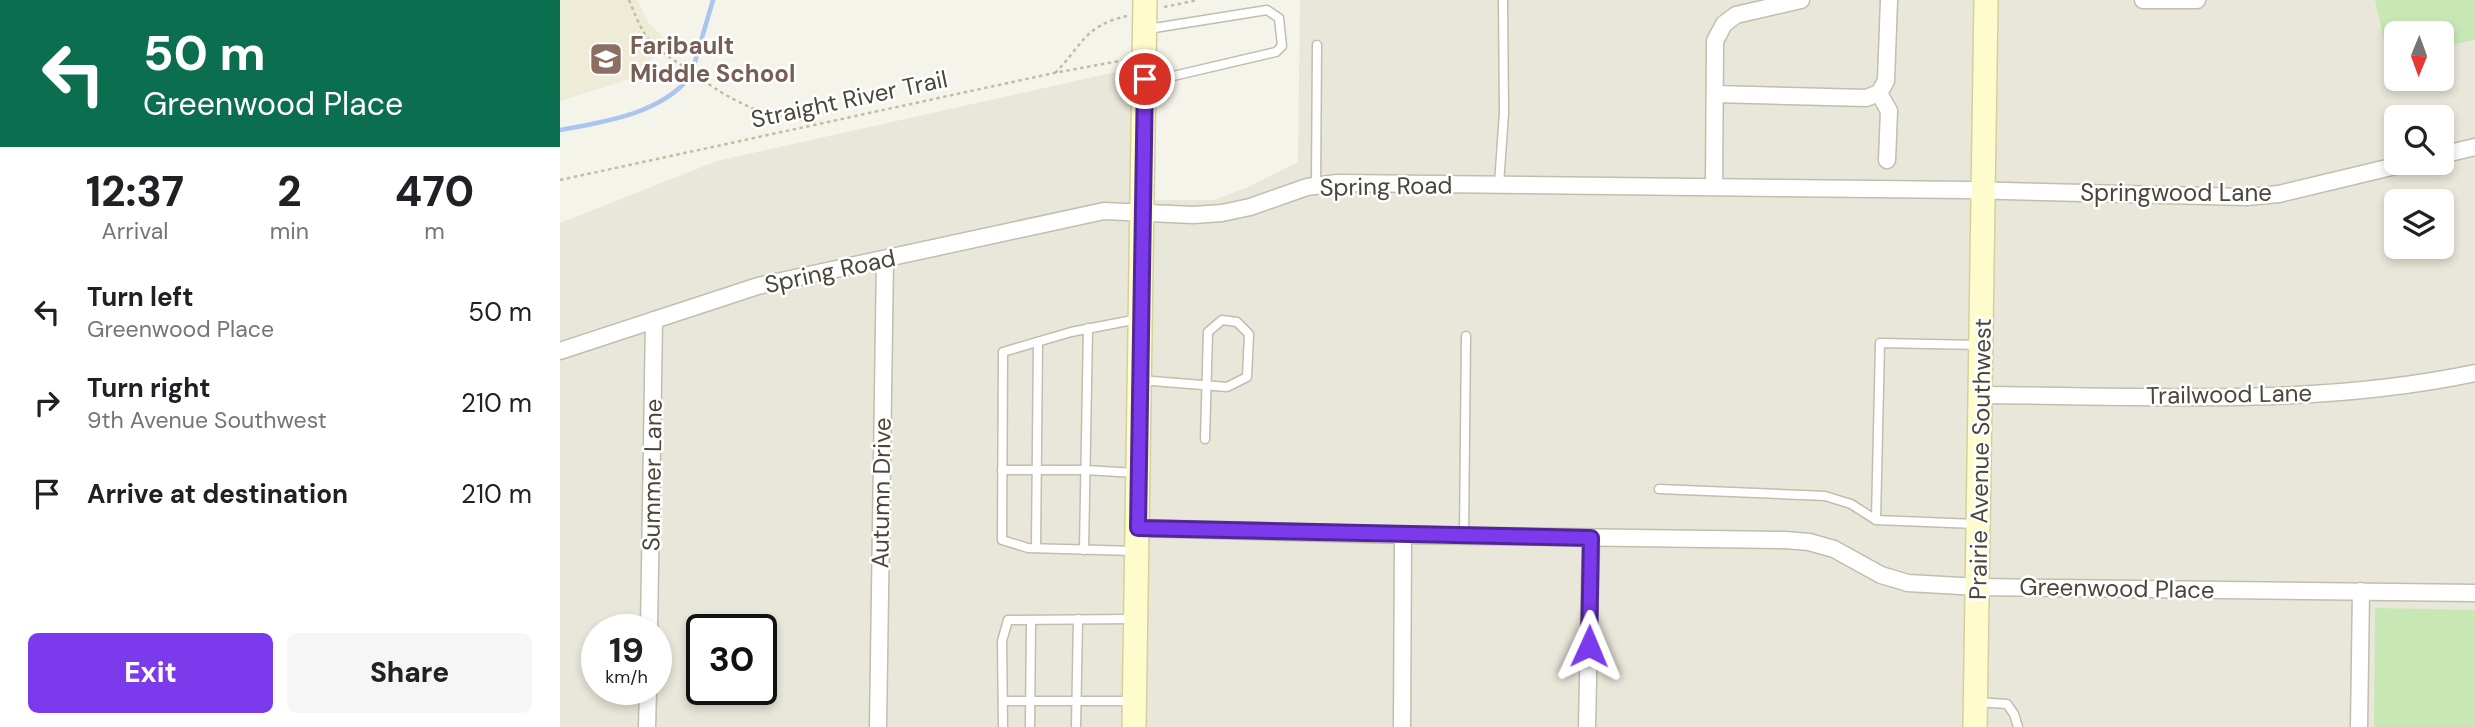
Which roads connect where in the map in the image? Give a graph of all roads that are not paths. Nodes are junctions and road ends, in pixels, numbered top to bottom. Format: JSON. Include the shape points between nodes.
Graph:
{"nodes":[{"id":1,"x":1503,"y":0,"type":"edge"},
{"id":2,"x":1801,"y":0,"type":"edge"},
{"id":3,"x":1889,"y":0,"type":"edge"},
{"id":4,"x":1986,"y":0,"type":"edge"},
{"id":5,"x":2143,"y":0,"type":"edge"},
{"id":6,"x":2197,"y":0,"type":"edge"},
{"id":7,"x":1760,"y":4,"type":"edge"},
{"id":8,"x":1145,"y":14,"type":"edge"},
{"id":9,"x":1317,"y":45,"type":"dead end"},
{"id":10,"x":1145,"y":68,"type":"junction"},
{"id":11,"x":1880,"y":93,"type":"junction"},
{"id":12,"x":1715,"y":94,"type":"junction"},
{"id":13,"x":2475,"y":147,"type":"edge"},
{"id":14,"x":2454,"y":152,"type":"edge"},
{"id":15,"x":1887,"y":160,"type":"dead end"},
{"id":16,"x":2384,"y":169,"type":"edge"},
{"id":17,"x":1499,"y":184,"type":"junction"},
{"id":18,"x":1316,"y":186,"type":"junction"},
{"id":19,"x":1714,"y":187,"type":"junction"},
{"id":20,"x":1983,"y":190,"type":"junction"},
{"id":21,"x":1143,"y":212,"type":"junction"},
{"id":22,"x":885,"y":259,"type":"junction"},
{"id":23,"x":1141,"y":318,"type":"junction"},
{"id":24,"x":654,"y":320,"type":"junction"},
{"id":25,"x":1088,"y":328,"type":"junction"},
{"id":26,"x":1466,"y":336,"type":"dead end"},
{"id":27,"x":1038,"y":342,"type":"junction"},
{"id":28,"x":1982,"y":345,"type":"junction"},
{"id":29,"x":560,"y":351,"type":"edge"},
{"id":30,"x":2475,"y":373,"type":"edge"},
{"id":31,"x":1140,"y":380,"type":"junction"},
{"id":32,"x":1206,"y":385,"type":"junction"},
{"id":33,"x":1982,"y":395,"type":"junction"},
{"id":34,"x":1205,"y":439,"type":"dead end"},
{"id":35,"x":1002,"y":470,"type":"junction"},
{"id":36,"x":1037,"y":470,"type":"junction"},
{"id":37,"x":1085,"y":470,"type":"junction"},
{"id":38,"x":1139,"y":473,"type":"junction"},
{"id":39,"x":1659,"y":489,"type":"dead end"},
{"id":40,"x":1876,"y":520,"type":"junction"},
{"id":41,"x":1979,"y":524,"type":"junction"},
{"id":42,"x":1138,"y":528,"type":"junction"},
{"id":43,"x":1403,"y":535,"type":"junction"},
{"id":44,"x":1464,"y":536,"type":"junction"},
{"id":45,"x":1591,"y":538,"type":"junction"},
{"id":46,"x":1036,"y":548,"type":"junction"},
{"id":47,"x":1084,"y":550,"type":"junction"},
{"id":48,"x":1137,"y":552,"type":"junction"},
{"id":49,"x":1978,"y":587,"type":"junction"},
{"id":50,"x":2361,"y":591,"type":"junction"},
{"id":51,"x":2475,"y":593,"type":"edge"},
{"id":52,"x":649,"y":614,"type":"edge"},
{"id":53,"x":1078,"y":619,"type":"junction"},
{"id":54,"x":1136,"y":619,"type":"junction"},
{"id":55,"x":1031,"y":620,"type":"junction"},
{"id":56,"x":1076,"y":700,"type":"junction"},
{"id":57,"x":1003,"y":701,"type":"junction"},
{"id":58,"x":1031,"y":701,"type":"junction"},
{"id":59,"x":1134,"y":701,"type":"junction"},
{"id":60,"x":1976,"y":702,"type":"junction"},
{"id":61,"x":648,"y":705,"type":"edge"},
{"id":62,"x":647,"y":727,"type":"edge"},
{"id":63,"x":878,"y":727,"type":"edge"},
{"id":64,"x":1003,"y":727,"type":"edge"},
{"id":65,"x":1030,"y":727,"type":"edge"},
{"id":66,"x":1076,"y":727,"type":"edge"},
{"id":67,"x":1133,"y":727,"type":"edge"},
{"id":68,"x":1402,"y":727,"type":"edge"},
{"id":69,"x":1587,"y":727,"type":"edge"},
{"id":70,"x":1975,"y":727,"type":"edge"},
{"id":71,"x":2018,"y":727,"type":"edge"},
{"id":72,"x":2359,"y":727,"type":"edge"}],
"edges":[{"from":1,"to":17,"type":"lane"},
{"from":2,"to":7,"type":"street"},
{"from":3,"to":11,"type":"street","via":[[1886,81]]},
{"from":4,"to":20,"type":"street","name":"Prairie Avenue Southwest"},
{"from":5,"to":6,"type":"street"},
{"from":7,"to":12,"type":"street","via":[[1724,24],[1715,41]]},
{"from":8,"to":10,"type":"street"},
{"from":8,"to":10,"type":"lane","via":[[1267,10],[1279,18],[1282,46],[1276,52],[1169,77]]},
{"from":9,"to":18,"type":"lane"},
{"from":10,"to":21,"type":"street"},
{"from":11,"to":12,"type":"street","via":[[1866,97]]},
{"from":11,"to":15,"type":"street","via":[[1889,111]]},
{"from":12,"to":19,"type":"street"},
{"from":13,"to":14,"type":"street"},
{"from":16,"to":20,"type":"street","name":"Springwood Lane","via":[[2279,194],[2247,197]]},
{"from":17,"to":18,"type":"street","name":"Spring Road"},
{"from":17,"to":19,"type":"street","name":"Spring Road"},
{"from":18,"to":21,"type":"street","name":"Spring Road","via":[[1222,213]]},
{"from":19,"to":20,"type":"street","name":"Spring Road"},
{"from":20,"to":28,"type":"street","name":"Prairie Avenue Southwest"},
{"from":21,"to":22,"type":"street","name":"Spring Road","via":[[1104,211]]},
{"from":21,"to":23,"type":"street"},
{"from":22,"to":24,"type":"street","name":"Spring Road","via":[[758,286]]},
{"from":22,"to":63,"type":"street","name":"Autumn Drive"},
{"from":23,"to":25,"type":"lane"},
{"from":23,"to":31,"type":"street"},
{"from":24,"to":29,"type":"street","name":"Spring Road"},
{"from":24,"to":52,"type":"street","name":"Summer Lane"},
{"from":25,"to":27,"type":"lane"},
{"from":25,"to":37,"type":"lane"},
{"from":26,"to":44,"type":"lane"},
{"from":27,"to":35,"type":"lane","via":[[1003,352]]},
{"from":27,"to":36,"type":"lane"},
{"from":28,"to":33,"type":"street","name":"Prairie Avenue Southwest"},
{"from":28,"to":40,"type":"lane","via":[[1881,343]]},
{"from":30,"to":33,"type":"street","name":"Trailwood Lane","via":[[2307,394]]},
{"from":31,"to":32,"type":"lane"},
{"from":31,"to":38,"type":"street"},
{"from":32,"to":32,"type":"lane","via":[[1227,387],[1247,377],[1248,334],[1237,322],[1222,320],[1208,332]]},
{"from":32,"to":34,"type":"lane"},
{"from":33,"to":41,"type":"street","name":"Prairie Avenue Southwest"},
{"from":35,"to":36,"type":"lane"},
{"from":35,"to":46,"type":"lane","via":[[1002,540]]},
{"from":36,"to":37,"type":"lane"},
{"from":36,"to":46,"type":"lane"},
{"from":37,"to":38,"type":"lane"},
{"from":37,"to":47,"type":"lane"},
{"from":38,"to":42,"type":"street"},
{"from":39,"to":40,"type":"lane","via":[[1825,496],[1851,504]]},
{"from":40,"to":41,"type":"lane"},
{"from":41,"to":49,"type":"street","name":"Prairie Avenue Southwest"},
{"from":42,"to":43,"type":"street","name":"Greenwood Place"},
{"from":42,"to":48,"type":"street"},
{"from":43,"to":44,"type":"street","name":"Greenwood Place"},
{"from":43,"to":68,"type":"street"},
{"from":44,"to":45,"type":"street","name":"Greenwood Place"},
{"from":45,"to":49,"type":"street","name":"Greenwood Place","via":[[1810,542],[1908,583]]},
{"from":45,"to":69,"type":"street"},
{"from":46,"to":47,"type":"lane"},
{"from":47,"to":48,"type":"lane"},
{"from":48,"to":54,"type":"street"},
{"from":49,"to":50,"type":"street","name":"Greenwood Place"},
{"from":49,"to":60,"type":"street","name":"Prairie Avenue Southwest"},
{"from":50,"to":51,"type":"street","name":"Greenwood Place"},
{"from":50,"to":72,"type":"street"},
{"from":53,"to":54,"type":"lane"},
{"from":53,"to":55,"type":"lane"},
{"from":53,"to":56,"type":"lane"},
{"from":54,"to":59,"type":"street"},
{"from":55,"to":57,"type":"lane","via":[[1008,620],[1002,641]]},
{"from":55,"to":58,"type":"lane"},
{"from":56,"to":58,"type":"lane"},
{"from":56,"to":59,"type":"lane"},
{"from":56,"to":66,"type":"lane"},
{"from":57,"to":58,"type":"lane"},
{"from":57,"to":64,"type":"lane"},
{"from":58,"to":65,"type":"lane"},
{"from":59,"to":67,"type":"street"},
{"from":60,"to":70,"type":"street","name":"Prairie Avenue Southwest"},
{"from":60,"to":71,"type":"lane","via":[[2007,704]]},
{"from":61,"to":62,"type":"street"}]}
